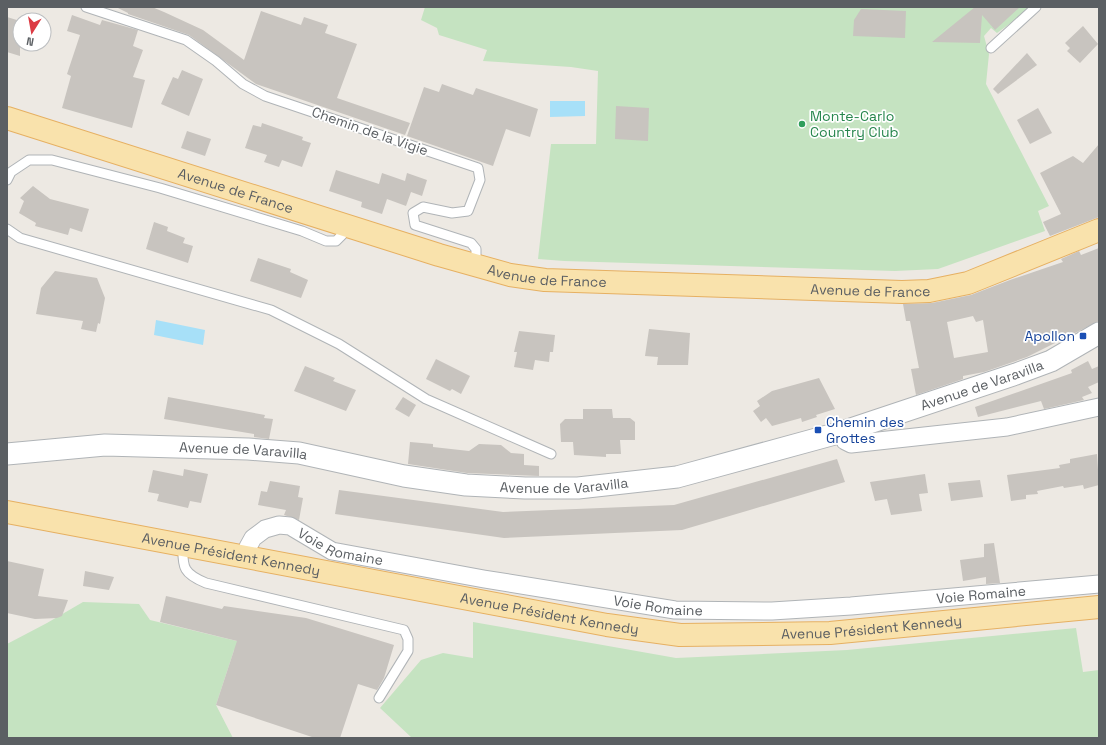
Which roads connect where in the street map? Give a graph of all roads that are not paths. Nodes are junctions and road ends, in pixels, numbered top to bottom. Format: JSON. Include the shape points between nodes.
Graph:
{"nodes":[{"id":1,"x":86,"y":7,"type":"edge"},
{"id":2,"x":1036,"y":7,"type":"edge"},
{"id":3,"x":991,"y":48,"type":"dead end"},
{"id":4,"x":7,"y":118,"type":"edge"},
{"id":5,"x":7,"y":180,"type":"edge"},
{"id":6,"x":346,"y":224,"type":"junction"},
{"id":7,"x":7,"y":229,"type":"edge"},
{"id":8,"x":1099,"y":230,"type":"edge"},
{"id":9,"x":476,"y":266,"type":"junction"},
{"id":10,"x":1099,"y":333,"type":"edge"},
{"id":11,"x":1099,"y":407,"type":"edge"},
{"id":12,"x":842,"y":432,"type":"junction"},
{"id":13,"x":7,"y":454,"type":"edge"},
{"id":14,"x":551,"y":454,"type":"dead end"},
{"id":15,"x":7,"y":512,"type":"edge"},
{"id":16,"x":183,"y":545,"type":"junction"},
{"id":17,"x":245,"y":558,"type":"junction"},
{"id":18,"x":1099,"y":584,"type":"edge"},
{"id":19,"x":1099,"y":607,"type":"edge"},
{"id":20,"x":379,"y":698,"type":"dead end"}],
"edges":[{"from":1,"to":9,"type":"lane","name":"Chemin de la Vigie","via":[[186,40],[243,84],[265,96],[478,168],[480,180],[468,212],[452,213],[423,207],[413,213],[416,225],[471,243],[476,248]]},
{"from":2,"to":3,"type":"lane"},
{"from":4,"to":6,"type":"main road","name":"Avenue de France"},
{"from":5,"to":6,"type":"lane","via":[[11,172],[29,160],[52,160],[160,188],[289,227],[326,241],[336,241],[342,235]]},
{"from":6,"to":9,"type":"main road","name":"Avenue de France"},
{"from":7,"to":14,"type":"lane","via":[[20,238],[271,310],[340,344],[426,399]]},
{"from":8,"to":9,"type":"main road","name":"Avenue de France","via":[[968,283],[929,291],[894,292],[545,280],[510,275]]},
{"from":10,"to":12,"type":"street","name":"Avenue de Varavilla","via":[[1051,361]]},
{"from":11,"to":12,"type":"street","via":[[1007,427],[851,444],[845,441]]},
{"from":12,"to":13,"type":"street","name":"Avenue de Varavilla","via":[[677,477],[578,488],[466,485],[404,476],[299,453],[248,449],[105,445]]},
{"from":15,"to":16,"type":"main road","name":"Avenue Président Kennedy"},
{"from":16,"to":17,"type":"main road","name":"Avenue Président Kennedy"},
{"from":16,"to":20,"type":"lane","via":[[183,562],[191,577],[206,583],[404,630],[408,639],[408,651]]},
{"from":17,"to":18,"type":"street","name":"Voie Romaine","via":[[253,538],[265,529],[279,525],[290,526],[332,551],[675,610],[772,611]]},
{"from":17,"to":19,"type":"main road","name":"Avenue Président Kennedy","via":[[607,625],[680,635],[830,634]]}]}
